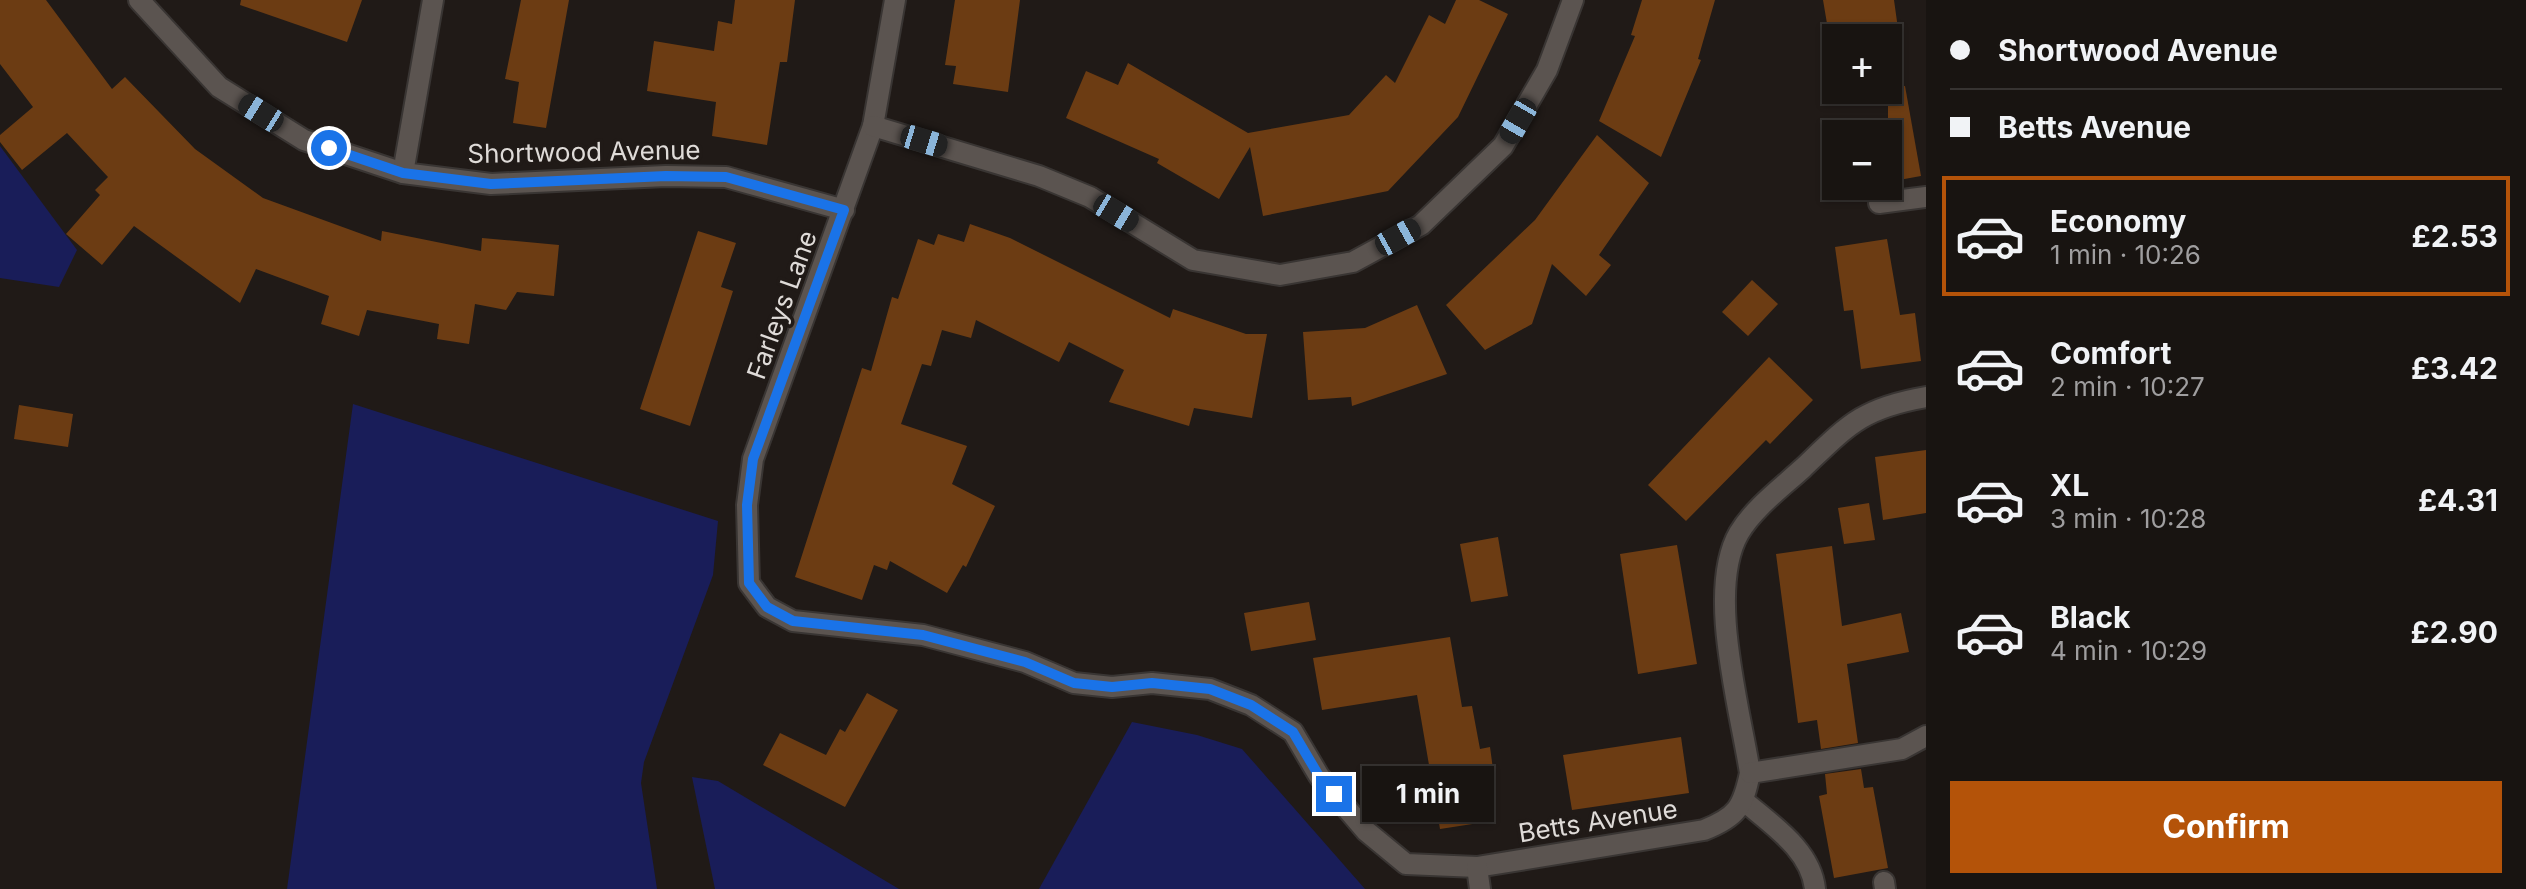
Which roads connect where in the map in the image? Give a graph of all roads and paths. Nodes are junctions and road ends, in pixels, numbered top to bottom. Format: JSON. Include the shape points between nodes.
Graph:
{"nodes":[{"id":1,"x":139,"y":0,"type":"edge"},
{"id":2,"x":433,"y":0,"type":"edge"},
{"id":3,"x":895,"y":0,"type":"edge"},
{"id":4,"x":1573,"y":0,"type":"edge"},
{"id":5,"x":873,"y":126,"type":"junction"},
{"id":6,"x":403,"y":173,"type":"junction"},
{"id":7,"x":1926,"y":197,"type":"edge"},
{"id":8,"x":1879,"y":203,"type":"dead end"},
{"id":9,"x":844,"y":210,"type":"junction"},
{"id":10,"x":1926,"y":397,"type":"edge"},
{"id":11,"x":749,"y":583,"type":"joint"},
{"id":12,"x":1926,"y":736,"type":"edge"},
{"id":13,"x":1750,"y":773,"type":"junction"},
{"id":14,"x":1744,"y":801,"type":"junction"},
{"id":15,"x":1477,"y":867,"type":"junction"},
{"id":16,"x":1480,"y":889,"type":"edge"},
{"id":17,"x":1815,"y":889,"type":"edge"}],
"edges":[{"from":1,"to":6,"type":"street","name":"Shortwood Avenue","via":[[219,87],[304,140]]},
{"from":2,"to":6,"type":"street"},
{"from":3,"to":5,"type":"street","name":"Farleys Lane"},
{"from":4,"to":5,"type":"street","via":[[1547,70],[1503,146],[1421,225],[1353,262],[1280,275],[1193,260],[1090,197],[1039,176]]},
{"from":5,"to":9,"type":"street","name":"Farleys Lane"},
{"from":6,"to":9,"type":"street","name":"Shortwood Avenue","via":[[491,184],[726,177]]},
{"from":7,"to":8,"type":"street"},
{"from":9,"to":11,"type":"street","name":"Farleys Lane","via":[[753,459],[747,505]]},
{"from":10,"to":13,"type":"street","via":[[1886,404],[1854,420],[1750,517],[1732,548],[1722,595]]},
{"from":11,"to":15,"type":"street","name":"Betts Avenue","via":[[767,607],[793,621],[923,635],[1025,662],[1074,683],[1210,689],[1251,705],[1293,732],[1319,776],[1366,831],[1406,864]]},
{"from":12,"to":13,"type":"street","via":[[1902,749]]},
{"from":13,"to":14,"type":"street"},
{"from":14,"to":15,"type":"street","name":"Betts Avenue","via":[[1728,820],[1704,830]]},
{"from":14,"to":17,"type":"street","via":[[1792,843],[1813,871]]},
{"from":15,"to":16,"type":"street"}]}
